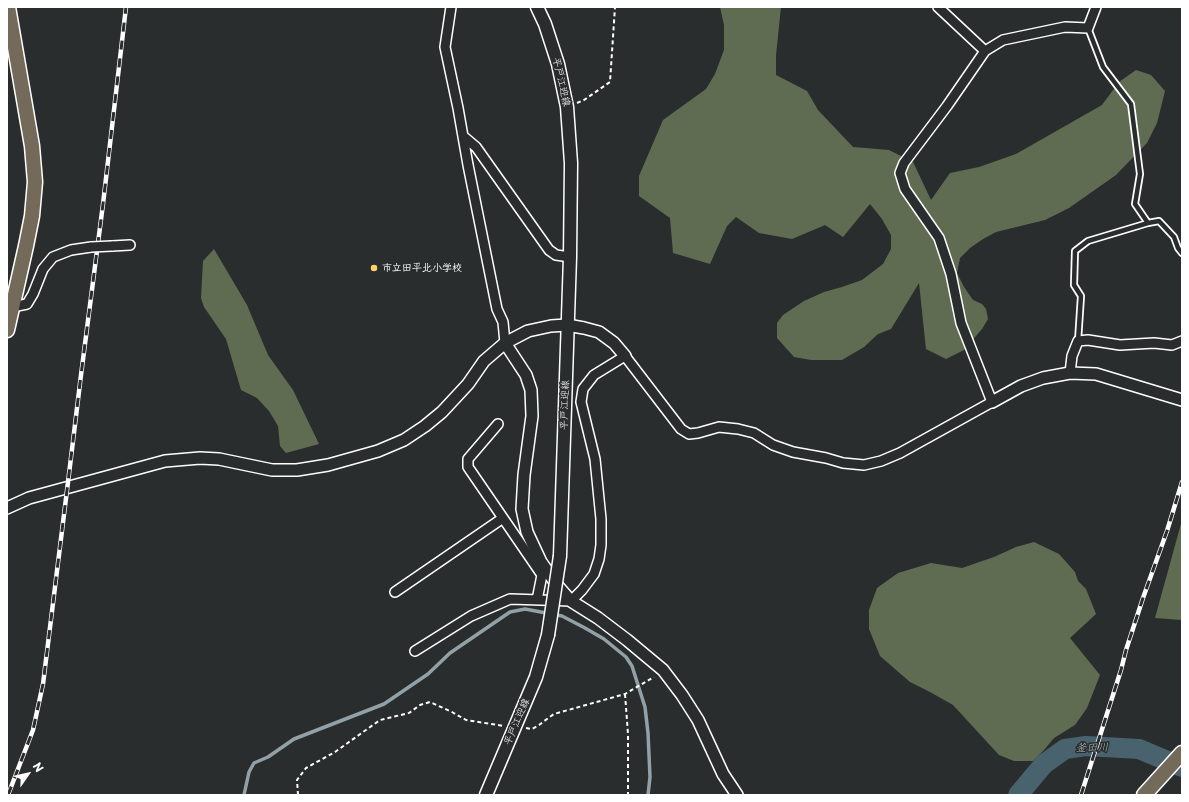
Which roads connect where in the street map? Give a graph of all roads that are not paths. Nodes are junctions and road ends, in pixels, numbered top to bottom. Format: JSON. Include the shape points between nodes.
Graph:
{"nodes":[{"id":1,"x":8,"y":7,"type":"edge"},
{"id":2,"x":451,"y":7,"type":"edge"},
{"id":3,"x":537,"y":7,"type":"edge"},
{"id":4,"x":938,"y":7,"type":"edge"},
{"id":5,"x":1096,"y":7,"type":"edge"},
{"id":6,"x":1088,"y":28,"type":"junction"},
{"id":7,"x":985,"y":51,"type":"junction"},
{"id":8,"x":462,"y":136,"type":"junction"},
{"id":9,"x":1148,"y":223,"type":"junction"},
{"id":10,"x":130,"y":245,"type":"dead end"},
{"id":11,"x":1182,"y":253,"type":"edge"},
{"id":12,"x":570,"y":257,"type":"junction"},
{"id":13,"x":12,"y":307,"type":"junction"},
{"id":14,"x":567,"y":325,"type":"junction"},
{"id":15,"x":7,"y":330,"type":"edge"},
{"id":16,"x":1078,"y":341,"type":"junction"},
{"id":17,"x":1182,"y":341,"type":"edge"},
{"id":18,"x":505,"y":343,"type":"junction"},
{"id":19,"x":625,"y":356,"type":"junction"},
{"id":20,"x":1070,"y":373,"type":"junction"},
{"id":21,"x":1182,"y":400,"type":"edge"},
{"id":22,"x":992,"y":402,"type":"junction"},
{"id":23,"x":498,"y":424,"type":"dead end"},
{"id":24,"x":7,"y":508,"type":"edge"},
{"id":25,"x":503,"y":518,"type":"junction"},
{"id":26,"x":395,"y":592,"type":"dead end"},
{"id":27,"x":537,"y":600,"type":"junction"},
{"id":28,"x":571,"y":601,"type":"junction"},
{"id":29,"x":415,"y":651,"type":"dead end"},
{"id":30,"x":1182,"y":753,"type":"edge"},
{"id":31,"x":1146,"y":793,"type":"edge"},
{"id":32,"x":486,"y":795,"type":"edge"},
{"id":33,"x":737,"y":795,"type":"edge"}],
"edges":[{"from":1,"to":13,"type":"highway","via":[[32,146],[35,182],[32,216]]},
{"from":2,"to":8,"type":"street","via":[[445,47]]},
{"from":3,"to":12,"type":"main road","name":"平戸江迎線","via":[[558,64],[567,107],[571,164]]},
{"from":4,"to":7,"type":"street"},
{"from":5,"to":6,"type":"street"},
{"from":6,"to":7,"type":"street","via":[[1066,27],[1004,40]]},
{"from":6,"to":9,"type":"lane","via":[[1102,67],[1131,104],[1140,174],[1135,204]]},
{"from":7,"to":22,"type":"street","via":[[904,163],[900,173],[905,189],[940,238],[961,322]]},
{"from":8,"to":12,"type":"street","via":[[476,147],[549,250],[556,255]]},
{"from":8,"to":18,"type":"street","via":[[497,309],[503,322]]},
{"from":9,"to":11,"type":"lane","via":[[1159,221],[1174,237]]},
{"from":9,"to":16,"type":"lane","via":[[1088,241],[1075,251],[1074,286],[1081,296]]},
{"from":10,"to":13,"type":"street","bridge":true,"via":[[71,250],[53,257],[43,269],[28,304]]},
{"from":12,"to":14,"type":"main road","name":"平戸江迎線"},
{"from":13,"to":15,"type":"highway"},
{"from":14,"to":18,"type":"street","via":[[528,330]]},
{"from":14,"to":19,"type":"street","via":[[599,332],[614,343]]},
{"from":14,"to":32,"type":"main road","name":"平戸江迎線","bridge":true,"via":[[560,556],[548,635],[536,677]]},
{"from":16,"to":17,"type":"street","via":[[1120,345],[1172,345]]},
{"from":16,"to":20,"type":"street","via":[[1072,356]]},
{"from":18,"to":24,"type":"street","via":[[484,361],[468,384],[426,426],[404,440],[378,451],[328,465],[297,470],[272,470],[219,459],[165,461],[29,498]]},
{"from":18,"to":28,"type":"street","via":[[526,375],[531,390],[532,416],[522,509],[527,532],[541,562]]},
{"from":19,"to":22,"type":"street","via":[[681,429],[689,434],[719,427],[738,429],[754,433],[773,445],[793,452],[843,463],[864,465],[881,461]]},
{"from":19,"to":28,"type":"street","via":[[594,375],[584,389],[581,402],[595,458],[601,545],[594,574]]},
{"from":20,"to":21,"type":"street","via":[[1096,374]]},
{"from":20,"to":22,"type":"street","via":[[1043,378],[1021,386]]},
{"from":23,"to":25,"type":"street","via":[[468,459],[468,466]]},
{"from":25,"to":26,"type":"street"},
{"from":25,"to":27,"type":"street","via":[[542,575]]},
{"from":27,"to":28,"type":"street"},
{"from":27,"to":29,"type":"street","via":[[510,599],[471,616]]},
{"from":28,"to":33,"type":"street","via":[[598,618],[663,670],[698,720],[723,774]]},
{"from":30,"to":31,"type":"highway"}]}
